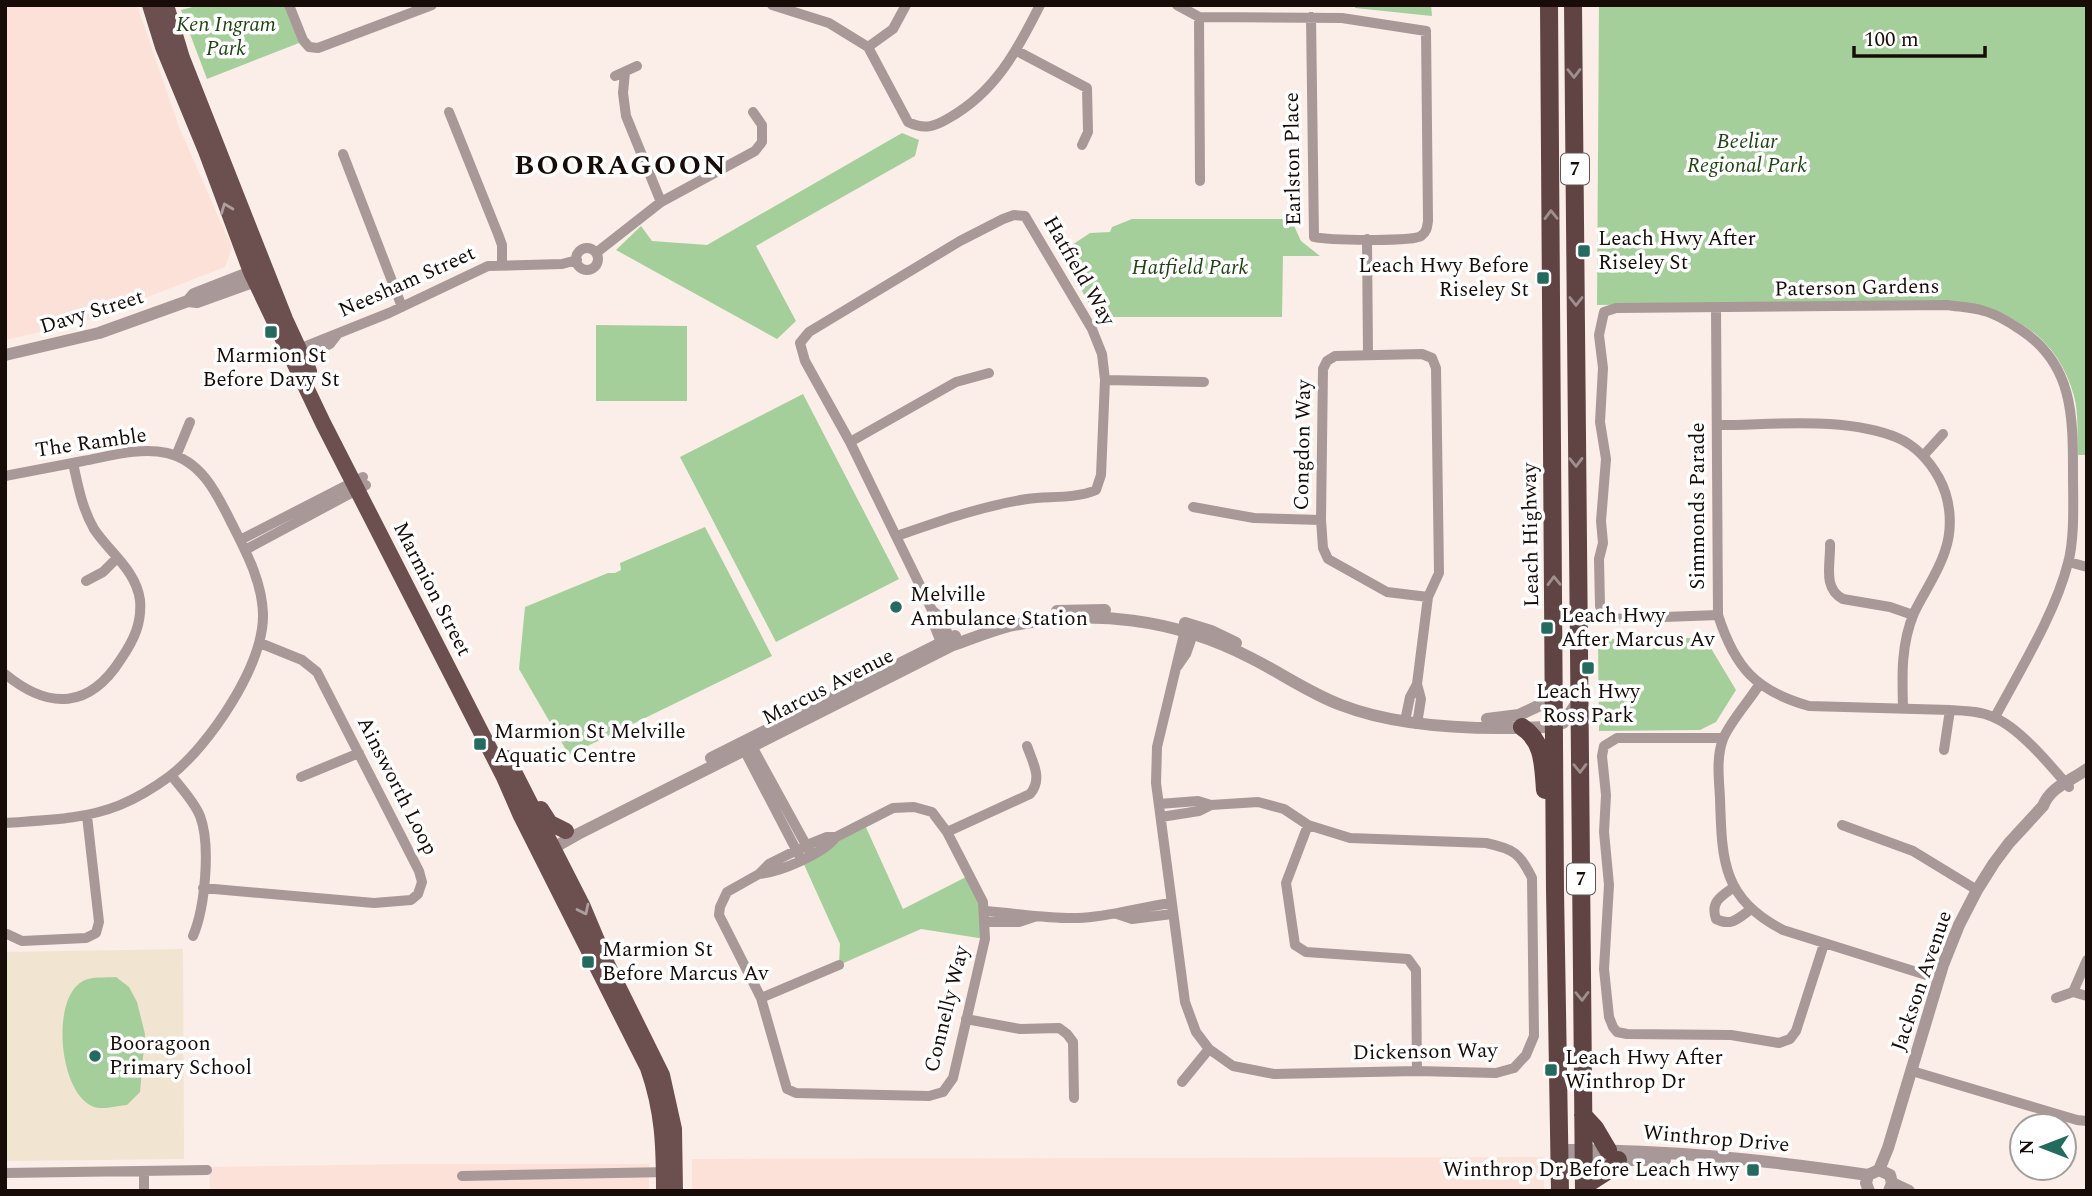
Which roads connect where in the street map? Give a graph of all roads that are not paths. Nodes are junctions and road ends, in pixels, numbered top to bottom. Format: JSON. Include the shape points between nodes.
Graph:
{"nodes":[{"id":1,"x":150,"y":5,"type":"edge"},
{"id":2,"x":166,"y":5,"type":"edge"},
{"id":3,"x":289,"y":5,"type":"edge"},
{"id":4,"x":432,"y":5,"type":"edge"},
{"id":5,"x":772,"y":5,"type":"edge"},
{"id":6,"x":906,"y":5,"type":"edge"},
{"id":7,"x":1040,"y":5,"type":"edge"},
{"id":8,"x":1177,"y":5,"type":"edge"},
{"id":9,"x":1549,"y":5,"type":"edge"},
{"id":10,"x":1573,"y":5,"type":"edge"},
{"id":11,"x":412,"y":8,"type":"edge"},
{"id":12,"x":1199,"y":17,"type":"junction"},
{"id":13,"x":1311,"y":17,"type":"junction"},
{"id":14,"x":868,"y":47,"type":"junction"},
{"id":15,"x":1017,"y":51,"type":"junction"},
{"id":16,"x":637,"y":66,"type":"dead end"},
{"id":17,"x":449,"y":112,"type":"dead end"},
{"id":18,"x":753,"y":112,"type":"dead end"},
{"id":19,"x":1082,"y":145,"type":"dead end"},
{"id":20,"x":343,"y":154,"type":"dead end"},
{"id":21,"x":1200,"y":181,"type":"dead end"},
{"id":22,"x":661,"y":202,"type":"junction"},
{"id":23,"x":1367,"y":239,"type":"junction"},
{"id":24,"x":596,"y":253,"type":"junction"},
{"id":25,"x":577,"y":260,"type":"junction"},
{"id":26,"x":502,"y":264,"type":"junction"},
{"id":27,"x":260,"y":274,"type":"junction"},
{"id":28,"x":402,"y":307,"type":"junction"},
{"id":29,"x":1716,"y":308,"type":"junction"},
{"id":30,"x":1552,"y":332,"type":"junction"},
{"id":31,"x":1576,"y":332,"type":"junction"},
{"id":32,"x":1368,"y":354,"type":"junction"},
{"id":33,"x":5,"y":355,"type":"edge"},
{"id":34,"x":295,"y":355,"type":"junction"},
{"id":35,"x":989,"y":373,"type":"dead end"},
{"id":36,"x":1105,"y":380,"type":"junction"},
{"id":37,"x":1204,"y":382,"type":"dead end"},
{"id":38,"x":1576,"y":394,"type":"junction"},
{"id":39,"x":190,"y":422,"type":"dead end"},
{"id":40,"x":1718,"y":425,"type":"junction"},
{"id":41,"x":1943,"y":434,"type":"dead end"},
{"id":42,"x":850,"y":442,"type":"junction"},
{"id":43,"x":176,"y":456,"type":"junction"},
{"id":44,"x":1923,"y":456,"type":"junction"},
{"id":45,"x":73,"y":463,"type":"junction"},
{"id":46,"x":5,"y":476,"type":"edge"},
{"id":47,"x":360,"y":483,"type":"junction"},
{"id":48,"x":1553,"y":493,"type":"junction"},
{"id":49,"x":1193,"y":507,"type":"dead end"},
{"id":50,"x":1321,"y":520,"type":"junction"},
{"id":51,"x":897,"y":536,"type":"junction"},
{"id":52,"x":1830,"y":544,"type":"dead end"},
{"id":53,"x":242,"y":545,"type":"junction"},
{"id":54,"x":117,"y":558,"type":"junction"},
{"id":55,"x":2068,"y":562,"type":"junction"},
{"id":56,"x":2087,"y":567,"type":"edge"},
{"id":57,"x":86,"y":581,"type":"dead end"},
{"id":58,"x":1429,"y":597,"type":"junction"},
{"id":59,"x":1718,"y":615,"type":"junction"},
{"id":60,"x":1913,"y":615,"type":"junction"},
{"id":61,"x":1190,"y":629,"type":"junction"},
{"id":62,"x":260,"y":643,"type":"junction"},
{"id":63,"x":947,"y":644,"type":"junction"},
{"id":64,"x":5,"y":674,"type":"edge"},
{"id":65,"x":1759,"y":685,"type":"junction"},
{"id":66,"x":1555,"y":698,"type":"junction"},
{"id":67,"x":1579,"y":700,"type":"junction"},
{"id":68,"x":1903,"y":708,"type":"junction"},
{"id":69,"x":1950,"y":710,"type":"junction"},
{"id":70,"x":1995,"y":717,"type":"junction"},
{"id":71,"x":1412,"y":718,"type":"junction"},
{"id":72,"x":1555,"y":726,"type":"junction"},
{"id":73,"x":1522,"y":727,"type":"junction"},
{"id":74,"x":1723,"y":738,"type":"junction"},
{"id":75,"x":747,"y":745,"type":"junction"},
{"id":76,"x":1027,"y":746,"type":"dead end"},
{"id":77,"x":1944,"y":750,"type":"dead end"},
{"id":78,"x":359,"y":753,"type":"junction"},
{"id":79,"x":509,"y":764,"type":"junction"},
{"id":80,"x":172,"y":775,"type":"junction"},
{"id":81,"x":301,"y":777,"type":"dead end"},
{"id":82,"x":2070,"y":782,"type":"edge"},
{"id":83,"x":1159,"y":804,"type":"junction"},
{"id":84,"x":1211,"y":805,"type":"junction"},
{"id":85,"x":87,"y":816,"type":"junction"},
{"id":86,"x":1161,"y":817,"type":"junction"},
{"id":87,"x":5,"y":823,"type":"edge"},
{"id":88,"x":1308,"y":825,"type":"junction"},
{"id":89,"x":1842,"y":825,"type":"dead end"},
{"id":90,"x":566,"y":831,"type":"junction"},
{"id":91,"x":947,"y":832,"type":"junction"},
{"id":92,"x":544,"y":848,"type":"junction"},
{"id":93,"x":804,"y":852,"type":"junction"},
{"id":94,"x":1734,"y":887,"type":"junction"},
{"id":95,"x":203,"y":888,"type":"junction"},
{"id":96,"x":1555,"y":890,"type":"junction"},
{"id":97,"x":1977,"y":890,"type":"junction"},
{"id":98,"x":1172,"y":908,"type":"junction"},
{"id":99,"x":1751,"y":909,"type":"junction"},
{"id":100,"x":985,"y":916,"type":"junction"},
{"id":101,"x":7,"y":934,"type":"edge"},
{"id":102,"x":193,"y":936,"type":"dead end"},
{"id":103,"x":1824,"y":944,"type":"junction"},
{"id":104,"x":2087,"y":960,"type":"edge"},
{"id":105,"x":839,"y":965,"type":"dead end"},
{"id":106,"x":1940,"y":979,"type":"junction"},
{"id":107,"x":2073,"y":992,"type":"junction"},
{"id":108,"x":2087,"y":996,"type":"edge"},
{"id":109,"x":761,"y":998,"type":"junction"},
{"id":110,"x":2056,"y":998,"type":"dead end"},
{"id":111,"x":966,"y":1019,"type":"junction"},
{"id":112,"x":1209,"y":1049,"type":"junction"},
{"id":113,"x":1418,"y":1071,"type":"junction"},
{"id":114,"x":1912,"y":1071,"type":"junction"},
{"id":115,"x":1182,"y":1082,"type":"dead end"},
{"id":116,"x":1074,"y":1098,"type":"dead end"},
{"id":117,"x":1583,"y":1115,"type":"junction"},
{"id":118,"x":2087,"y":1121,"type":"edge"},
{"id":119,"x":1559,"y":1155,"type":"junction"},
{"id":120,"x":1584,"y":1155,"type":"junction"},
{"id":121,"x":1613,"y":1155,"type":"junction"},
{"id":122,"x":207,"y":1170,"type":"dead end"},
{"id":123,"x":144,"y":1172,"type":"junction"},
{"id":124,"x":670,"y":1172,"type":"junction"},
{"id":125,"x":5,"y":1173,"type":"edge"},
{"id":126,"x":462,"y":1176,"type":"dead end"},
{"id":127,"x":1879,"y":1181,"type":"edge"},
{"id":128,"x":1584,"y":1188,"type":"edge"},
{"id":129,"x":144,"y":1191,"type":"edge"},
{"id":130,"x":664,"y":1191,"type":"edge"},
{"id":131,"x":676,"y":1191,"type":"edge"},
{"id":132,"x":1560,"y":1191,"type":"edge"},
{"id":133,"x":1909,"y":1191,"type":"edge"}],
"edges":[{"from":27,"to":1,"type":"main road","name":"Marmion Street","one_way":true,"via":[[163,47]]},
{"from":2,"to":27,"type":"main road","name":"Marmion Street"},
{"from":3,"to":11,"type":"street","via":[[303,40],[318,48]]},
{"from":4,"to":11,"type":"street"},
{"from":5,"to":14,"type":"street","via":[[829,23]]},
{"from":6,"to":14,"type":"street","via":[[893,29]]},
{"from":7,"to":15,"type":"street"},
{"from":8,"to":12,"type":"street"},
{"from":30,"to":9,"type":"highway","name":"Leach Highway","number":"7","one_way":true},
{"from":10,"to":31,"type":"highway","number":"7","one_way":true},
{"from":12,"to":13,"type":"street"},
{"from":12,"to":21,"type":"street"},
{"from":13,"to":23,"type":"street","name":"Earlston Place","via":[[1314,237]]},
{"from":13,"to":23,"type":"street","name":"Earlston Place","via":[[1426,31],[1425,232],[1416,238]]},
{"from":14,"to":15,"type":"street","via":[[908,122],[918,127],[933,127],[968,107],[993,84]]},
{"from":15,"to":19,"type":"street","via":[[1087,88],[1088,132]]},
{"from":16,"to":22,"type":"street","via":[[620,74],[626,116]]},
{"from":17,"to":26,"type":"street","via":[[502,245]]},
{"from":18,"to":22,"type":"street","name":"Neesham Street","via":[[762,125],[762,142],[755,150]]},
{"from":20,"to":28,"type":"street"},
{"from":22,"to":24,"type":"street","name":"Neesham Street"},
{"from":23,"to":32,"type":"street"},
{"from":24,"to":25,"type":"street","name":"Neesham Street","via":[[583,249]]},
{"from":24,"to":25,"type":"street","name":"Neesham Street","via":[[592,270],[583,270]]},
{"from":25,"to":26,"type":"street","name":"Neesham Street"},
{"from":26,"to":28,"type":"street","name":"Neesham Street","via":[[488,266]]},
{"from":27,"to":33,"type":"street","name":"Davy Street","via":[[197,302],[188,301],[99,333]]},
{"from":27,"to":34,"type":"main road","name":"Marmion Street"},
{"from":28,"to":34,"type":"street","name":"Neesham Street"},
{"from":29,"to":40,"type":"street","name":"Simmonds Parade"},
{"from":29,"to":55,"type":"street","name":"Paterson Gardens","via":[[1947,305],[1984,311],[2038,341],[2050,354],[2069,398],[2073,505]]},
{"from":29,"to":59,"type":"street","name":"Paterson Gardens","via":[[1616,308],[1604,312],[1599,335],[1603,368],[1600,422],[1606,459],[1599,559],[1601,606],[1611,619]]},
{"from":30,"to":31,"type":"highway"},
{"from":30,"to":48,"type":"highway","name":"Leach Highway","number":"7"},
{"from":31,"to":38,"type":"highway","number":"7"},
{"from":32,"to":50,"type":"street","name":"Congdon Way","via":[[1335,356],[1326,360],[1323,369]]},
{"from":32,"to":58,"type":"street","name":"Congdon Way","via":[[1422,355],[1432,358],[1436,368],[1439,573]]},
{"from":34,"to":47,"type":"main road","name":"Marmion Street"},
{"from":35,"to":42,"type":"street","via":[[956,382]]},
{"from":36,"to":37,"type":"street"},
{"from":36,"to":42,"type":"street","name":"Hatfield Way","via":[[1102,354],[1091,329],[1033,227],[1025,216],[1014,215],[948,248],[809,332],[800,343],[805,361]]},
{"from":36,"to":51,"type":"street","name":"Hatfield Way","via":[[1101,475],[1096,490],[967,511]]},
{"from":38,"to":48,"type":"highway","via":[[1568,388],[1562,391],[1561,476]]},
{"from":38,"to":67,"type":"highway","number":"7","one_way":true},
{"from":39,"to":43,"type":"street"},
{"from":40,"to":44,"type":"street","via":[[1840,425],[1900,439]]},
{"from":40,"to":59,"type":"street","name":"Simmonds Parade"},
{"from":41,"to":44,"type":"street"},
{"from":42,"to":51,"type":"street","name":"Hatfield Way"},
{"from":43,"to":45,"type":"street","name":"The Ramble","via":[[143,451]]},
{"from":43,"to":53,"type":"street","name":"The Ramble","via":[[211,484]]},
{"from":44,"to":60,"type":"street","via":[[1944,487],[1949,533],[1945,552]]},
{"from":45,"to":46,"type":"street","name":"The Ramble"},
{"from":45,"to":54,"type":"street","via":[[85,510]]},
{"from":47,"to":53,"type":"street"},
{"from":47,"to":79,"type":"main road","name":"Marmion Street"},
{"from":47,"to":92,"type":"main road","name":"Marmion Street","via":[[504,777]]},
{"from":66,"to":48,"type":"highway","name":"Leach Highway","number":"7","one_way":true},
{"from":49,"to":50,"type":"street","via":[[1254,518]]},
{"from":50,"to":58,"type":"street","name":"Congdon Way","via":[[1328,559],[1387,592]]},
{"from":51,"to":63,"type":"street","name":"Hatfield Way","via":[[932,610],[932,620]]},
{"from":52,"to":60,"type":"street","via":[[1828,578],[1836,595]]},
{"from":53,"to":62,"type":"street","name":"The Ramble","via":[[260,590]]},
{"from":54,"to":57,"type":"street"},
{"from":54,"to":64,"type":"street","via":[[136,584],[140,617],[133,642],[110,677],[92,692],[61,699],[34,692]]},
{"from":55,"to":56,"type":"street"},
{"from":55,"to":70,"type":"street","name":"Paterson Gardens","via":[[2046,618]]},
{"from":58,"to":71,"type":"street","name":"Congdon Way","via":[[1417,684],[1410,698]]},
{"from":59,"to":65,"type":"street","name":"Simmonds Parade","via":[[1732,651]]},
{"from":60,"to":68,"type":"street","via":[[1901,664]]},
{"from":61,"to":63,"type":"street","name":"Marcus Avenue","via":[[1112,617],[1052,619]]},
{"from":61,"to":71,"type":"street","name":"Marcus Avenue","via":[[1341,705],[1374,715]]},
{"from":61,"to":83,"type":"street","name":"Dickenson Way","via":[[1157,747]]},
{"from":62,"to":78,"type":"street","name":"Ainsworth Loop","via":[[317,671]]},
{"from":62,"to":80,"type":"street","name":"The Ramble","via":[[251,669],[230,703]]},
{"from":63,"to":75,"type":"street","name":"Marcus Avenue"},
{"from":65,"to":68,"type":"street","name":"Simmonds Parade","via":[[1809,706]]},
{"from":65,"to":74,"type":"street"},
{"from":66,"to":71,"type":"street","name":"Marcus Avenue","via":[[1507,718]]},
{"from":66,"to":72,"type":"highway","name":"Leach Highway","number":"7"},
{"from":67,"to":72,"type":"street","via":[[1563,723]]},
{"from":67,"to":117,"type":"highway","number":"7","one_way":true},
{"from":68,"to":69,"type":"street","name":"Simmonds Parade"},
{"from":69,"to":70,"type":"street","name":"Simmonds Parade"},
{"from":69,"to":77,"type":"street"},
{"from":70,"to":82,"type":"street","name":"Simmonds Parade"},
{"from":71,"to":73,"type":"street","name":"Marcus Avenue"},
{"from":72,"to":73,"type":"street","name":"Marcus Avenue"},
{"from":72,"to":96,"type":"highway","name":"Leach Highway","number":"7"},
{"from":73,"to":96,"type":"highway","via":[[1533,734],[1542,757],[1547,859]]},
{"from":74,"to":94,"type":"street","via":[[1719,759],[1721,849]]},
{"from":74,"to":103,"type":"street","via":[[1617,738],[1604,746],[1609,885],[1604,969],[1612,1027],[1627,1034],[1731,1035],[1779,1043],[1790,1039]]},
{"from":75,"to":90,"type":"street","name":"Marcus Avenue"},
{"from":75,"to":92,"type":"street","name":"Marcus Avenue"},
{"from":75,"to":93,"type":"street"},
{"from":76,"to":91,"type":"street","via":[[1037,777],[1030,794]]},
{"from":78,"to":81,"type":"street"},
{"from":78,"to":95,"type":"street","name":"Ainsworth Loop","via":[[419,871],[418,894],[411,900],[349,902]]},
{"from":79,"to":90,"type":"main road","via":[[550,823]]},
{"from":79,"to":92,"type":"main road","name":"Marmion Street"},
{"from":80,"to":85,"type":"street","name":"The Ramble","via":[[129,801]]},
{"from":80,"to":95,"type":"street","via":[[197,809],[203,827]]},
{"from":82,"to":97,"type":"street","name":"Jackson Avenue","via":[[2009,843]]},
{"from":83,"to":84,"type":"street","name":"Dickenson Way","via":[[1198,801]]},
{"from":83,"to":86,"type":"street","name":"Dickenson Way"},
{"from":84,"to":86,"type":"street","name":"Dickenson Way"},
{"from":84,"to":88,"type":"street","name":"Dickenson Way","via":[[1258,802],[1284,810]]},
{"from":85,"to":87,"type":"street","name":"The Ramble"},
{"from":85,"to":101,"type":"street","via":[[99,922],[96,933],[86,938],[22,941]]},
{"from":86,"to":98,"type":"street","name":"Dickenson Way"},
{"from":88,"to":113,"type":"street","via":[[1286,883],[1295,945],[1306,952],[1408,959],[1416,970]]},
{"from":88,"to":113,"type":"street","name":"Dickenson Way","via":[[1350,838],[1486,843],[1508,848],[1523,859],[1532,878],[1534,1036],[1526,1055],[1514,1068],[1496,1073]]},
{"from":89,"to":97,"type":"street","via":[[1913,852]]},
{"from":90,"to":92,"type":"street","name":"Marcus Avenue"},
{"from":91,"to":93,"type":"street","name":"Connelly Way","via":[[932,813],[914,807],[893,808]]},
{"from":91,"to":100,"type":"street","name":"Connelly Way","via":[[984,902]]},
{"from":92,"to":124,"type":"main road","name":"Marmion Street","via":[[648,1068]]},
{"from":93,"to":109,"type":"street","name":"Connelly Way","via":[[774,873],[759,874],[727,892],[720,907],[719,915]]},
{"from":94,"to":99,"type":"street"},
{"from":94,"to":99,"type":"street","via":[[1714,904],[1716,919],[1732,923]]},
{"from":95,"to":102,"type":"street"},
{"from":96,"to":119,"type":"highway","name":"Leach Highway","number":"7"},
{"from":97,"to":106,"type":"street","name":"Jackson Avenue"},
{"from":98,"to":100,"type":"street","via":[[1129,909],[1079,918],[1034,917],[1019,922]]},
{"from":98,"to":112,"type":"street","name":"Dickenson Way","via":[[1185,1002],[1196,1032]]},
{"from":99,"to":103,"type":"street","via":[[1783,930]]},
{"from":100,"to":111,"type":"street","name":"Connelly Way","via":[[985,939]]},
{"from":103,"to":106,"type":"street"},
{"from":104,"to":107,"type":"street"},
{"from":105,"to":109,"type":"street"},
{"from":106,"to":114,"type":"street","name":"Jackson Avenue"},
{"from":107,"to":108,"type":"street"},
{"from":107,"to":110,"type":"street"},
{"from":109,"to":111,"type":"street","name":"Connelly Way","via":[[787,1089],[796,1093],[929,1096],[943,1092],[953,1078]]},
{"from":111,"to":116,"type":"street","via":[[1020,1029],[1059,1028],[1073,1042]]},
{"from":112,"to":113,"type":"street","name":"Dickenson Way","via":[[1233,1066],[1265,1073]]},
{"from":112,"to":115,"type":"street"},
{"from":114,"to":118,"type":"street"},
{"from":114,"to":127,"type":"street","name":"Jackson Avenue"},
{"from":117,"to":120,"type":"highway","number":"7"},
{"from":117,"to":121,"type":"highway"},
{"from":119,"to":120,"type":"street","name":"Winthrop Drive"},
{"from":119,"to":132,"type":"highway","name":"Leach Highway","number":"7"},
{"from":120,"to":121,"type":"street","name":"Winthrop Drive"},
{"from":120,"to":128,"type":"highway","number":"7"},
{"from":121,"to":127,"type":"street","name":"Winthrop Drive","via":[[1731,1163]]},
{"from":121,"to":128,"type":"highway","via":[[1609,1170]]},
{"from":122,"to":123,"type":"street"},
{"from":123,"to":125,"type":"street"},
{"from":123,"to":129,"type":"street"},
{"from":124,"to":126,"type":"street"},
{"from":124,"to":130,"type":"main road","name":"Marmion Street"},
{"from":124,"to":131,"type":"main road","name":"Marmion Street"},
{"from":127,"to":133,"type":"street","name":"Winthrop Drive"}]}
